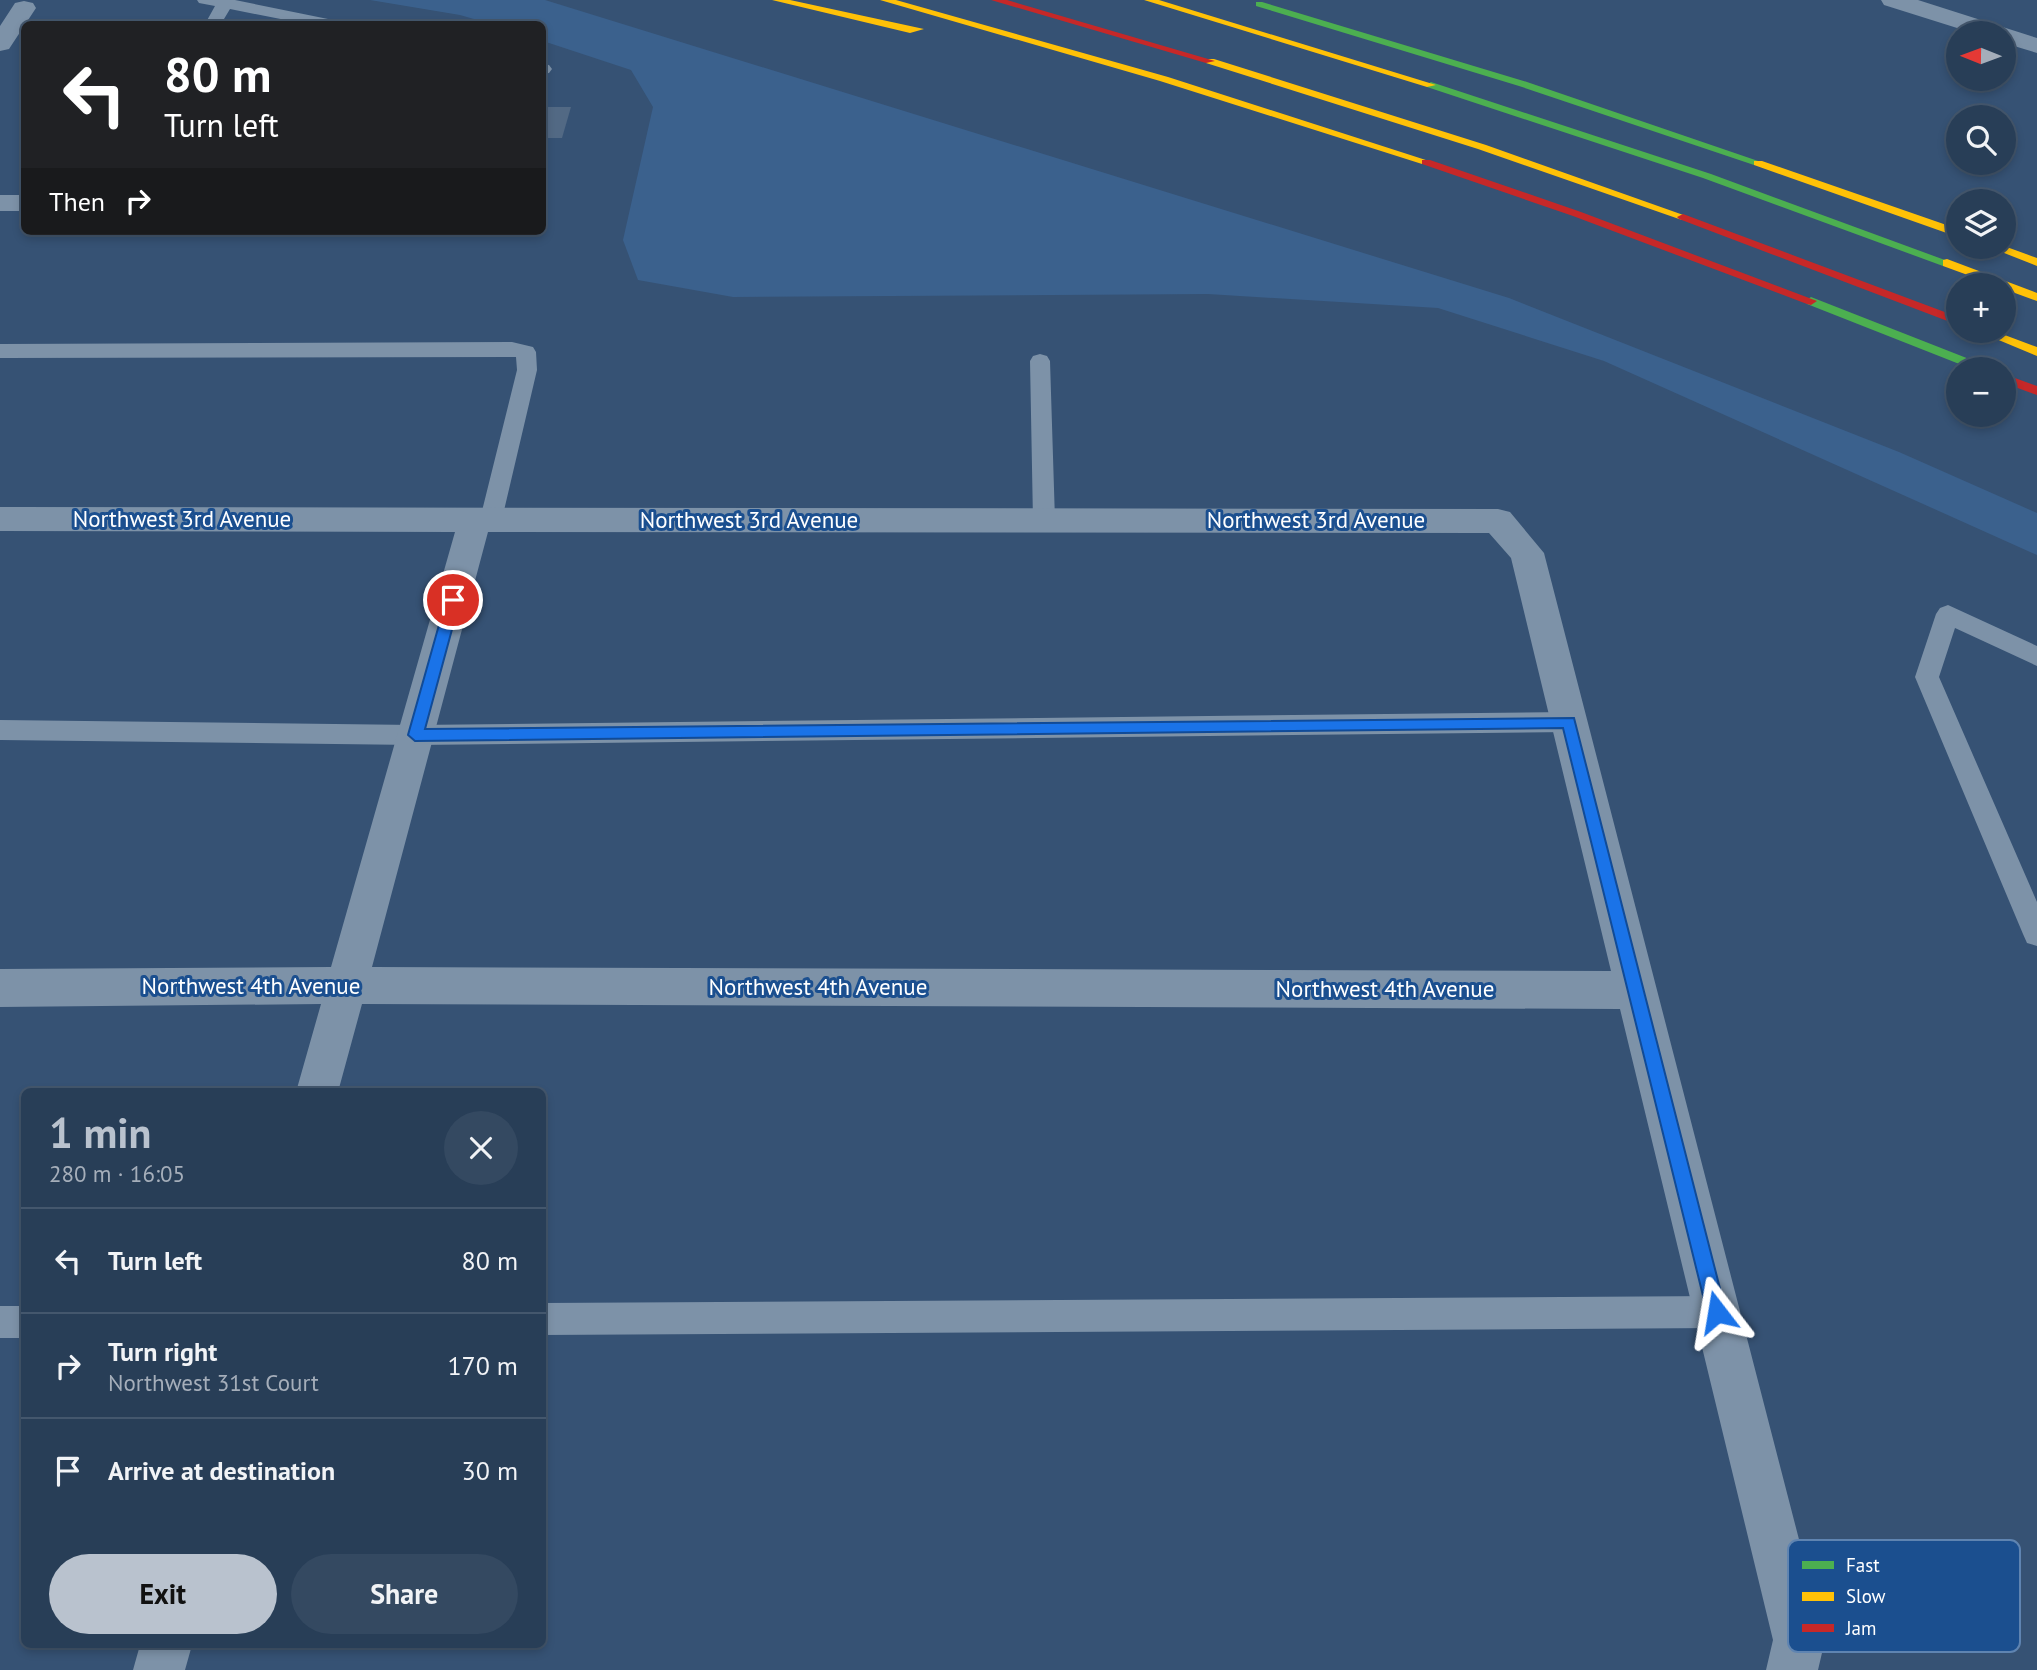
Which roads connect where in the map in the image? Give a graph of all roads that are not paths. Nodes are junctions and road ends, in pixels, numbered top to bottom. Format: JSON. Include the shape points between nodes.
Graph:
{"nodes":[{"id":1,"x":205,"y":0,"type":"edge"},
{"id":2,"x":777,"y":0,"type":"edge"},
{"id":3,"x":885,"y":0,"type":"edge"},
{"id":4,"x":996,"y":0,"type":"edge"},
{"id":5,"x":1149,"y":0,"type":"edge"},
{"id":6,"x":1243,"y":0,"type":"edge"},
{"id":7,"x":1893,"y":0,"type":"edge"},
{"id":8,"x":225,"y":3,"type":"junction"},
{"id":9,"x":29,"y":4,"type":"edge"},
{"id":10,"x":1919,"y":4,"type":"edge"},
{"id":11,"x":216,"y":21,"type":"edge"},
{"id":12,"x":313,"y":21,"type":"edge"},
{"id":13,"x":1965,"y":21,"type":"edge"},
{"id":14,"x":973,"y":23,"type":"junction"},
{"id":15,"x":2016,"y":39,"type":"edge"},
{"id":16,"x":0,"y":44,"type":"edge"},
{"id":17,"x":2037,"y":46,"type":"edge"},
{"id":18,"x":0,"y":203,"type":"edge"},
{"id":19,"x":21,"y":203,"type":"edge"},
{"id":20,"x":1946,"y":229,"type":"edge"},
{"id":21,"x":2016,"y":254,"type":"edge"},
{"id":22,"x":2037,"y":262,"type":"edge"},
{"id":23,"x":2037,"y":297,"type":"edge"},
{"id":24,"x":1946,"y":316,"type":"edge"},
{"id":25,"x":2014,"y":343,"type":"edge"},
{"id":26,"x":0,"y":351,"type":"edge"},
{"id":27,"x":2037,"y":352,"type":"edge"},
{"id":28,"x":1952,"y":357,"type":"edge"},
{"id":29,"x":1040,"y":361,"type":"dead end"},
{"id":30,"x":2016,"y":383,"type":"edge"},
{"id":31,"x":2037,"y":391,"type":"edge"},
{"id":32,"x":0,"y":519,"type":"edge"},
{"id":33,"x":483,"y":520,"type":"junction"},
{"id":34,"x":1044,"y":520,"type":"junction"},
{"id":35,"x":2037,"y":657,"type":"edge"},
{"id":36,"x":1569,"y":722,"type":"junction"},
{"id":37,"x":0,"y":730,"type":"edge"},
{"id":38,"x":415,"y":735,"type":"junction"},
{"id":39,"x":2037,"y":934,"type":"edge"},
{"id":40,"x":346,"y":985,"type":"junction"},
{"id":41,"x":0,"y":988,"type":"edge"},
{"id":42,"x":1636,"y":990,"type":"junction"},
{"id":43,"x":318,"y":1088,"type":"edge"},
{"id":44,"x":1717,"y":1312,"type":"junction"},
{"id":45,"x":546,"y":1320,"type":"edge"},
{"id":46,"x":0,"y":1322,"type":"edge"},
{"id":47,"x":21,"y":1322,"type":"edge"},
{"id":48,"x":1788,"y":1596,"type":"edge"},
{"id":49,"x":165,"y":1648,"type":"edge"},
{"id":50,"x":1796,"y":1652,"type":"edge"},
{"id":51,"x":159,"y":1670,"type":"edge"},
{"id":52,"x":1792,"y":1670,"type":"edge"}],
"edges":[{"from":1,"to":8,"type":"lane"},
{"from":2,"to":14,"type":"highway","via":[[909,30]]},
{"from":3,"to":14,"type":"highway"},
{"from":4,"to":24,"type":"highway","via":[[1376,113],[1714,229]]},
{"from":5,"to":23,"type":"highway","via":[[1570,129]]},
{"from":6,"to":20,"type":"highway","via":[[1635,120]]},
{"from":7,"to":10,"type":"street"},
{"from":8,"to":11,"type":"lane"},
{"from":8,"to":12,"type":"lane"},
{"from":9,"to":16,"type":"street"},
{"from":10,"to":13,"type":"street"},
{"from":14,"to":28,"type":"highway","via":[[1354,137],[1682,253]]},
{"from":15,"to":17,"type":"street"},
{"from":18,"to":19,"type":"street"},
{"from":21,"to":22,"type":"highway"},
{"from":25,"to":27,"type":"highway"},
{"from":26,"to":33,"type":"lane","via":[[526,352],[527,370]]},
{"from":29,"to":34,"type":"lane"},
{"from":30,"to":31,"type":"highway"},
{"from":32,"to":33,"type":"street","name":"Northwest 3rd Avenue"},
{"from":33,"to":34,"type":"street","name":"Northwest 3rd Avenue"},
{"from":33,"to":38,"type":"street"},
{"from":34,"to":36,"type":"street","name":"Northwest 3rd Avenue","via":[[1498,520],[1527,553]]},
{"from":35,"to":39,"type":"lane","via":[[1948,614],[1927,677]]},
{"from":36,"to":38,"type":"lane"},
{"from":36,"to":42,"type":"street"},
{"from":37,"to":38,"type":"lane"},
{"from":38,"to":40,"type":"street"},
{"from":40,"to":41,"type":"street","name":"Northwest 4th Avenue"},
{"from":40,"to":42,"type":"street","name":"Northwest 4th Avenue"},
{"from":40,"to":43,"type":"street"},
{"from":42,"to":44,"type":"street"},
{"from":44,"to":45,"type":"lane"},
{"from":44,"to":48,"type":"street"},
{"from":46,"to":47,"type":"lane"},
{"from":49,"to":51,"type":"street"},
{"from":50,"to":52,"type":"street"}]}
